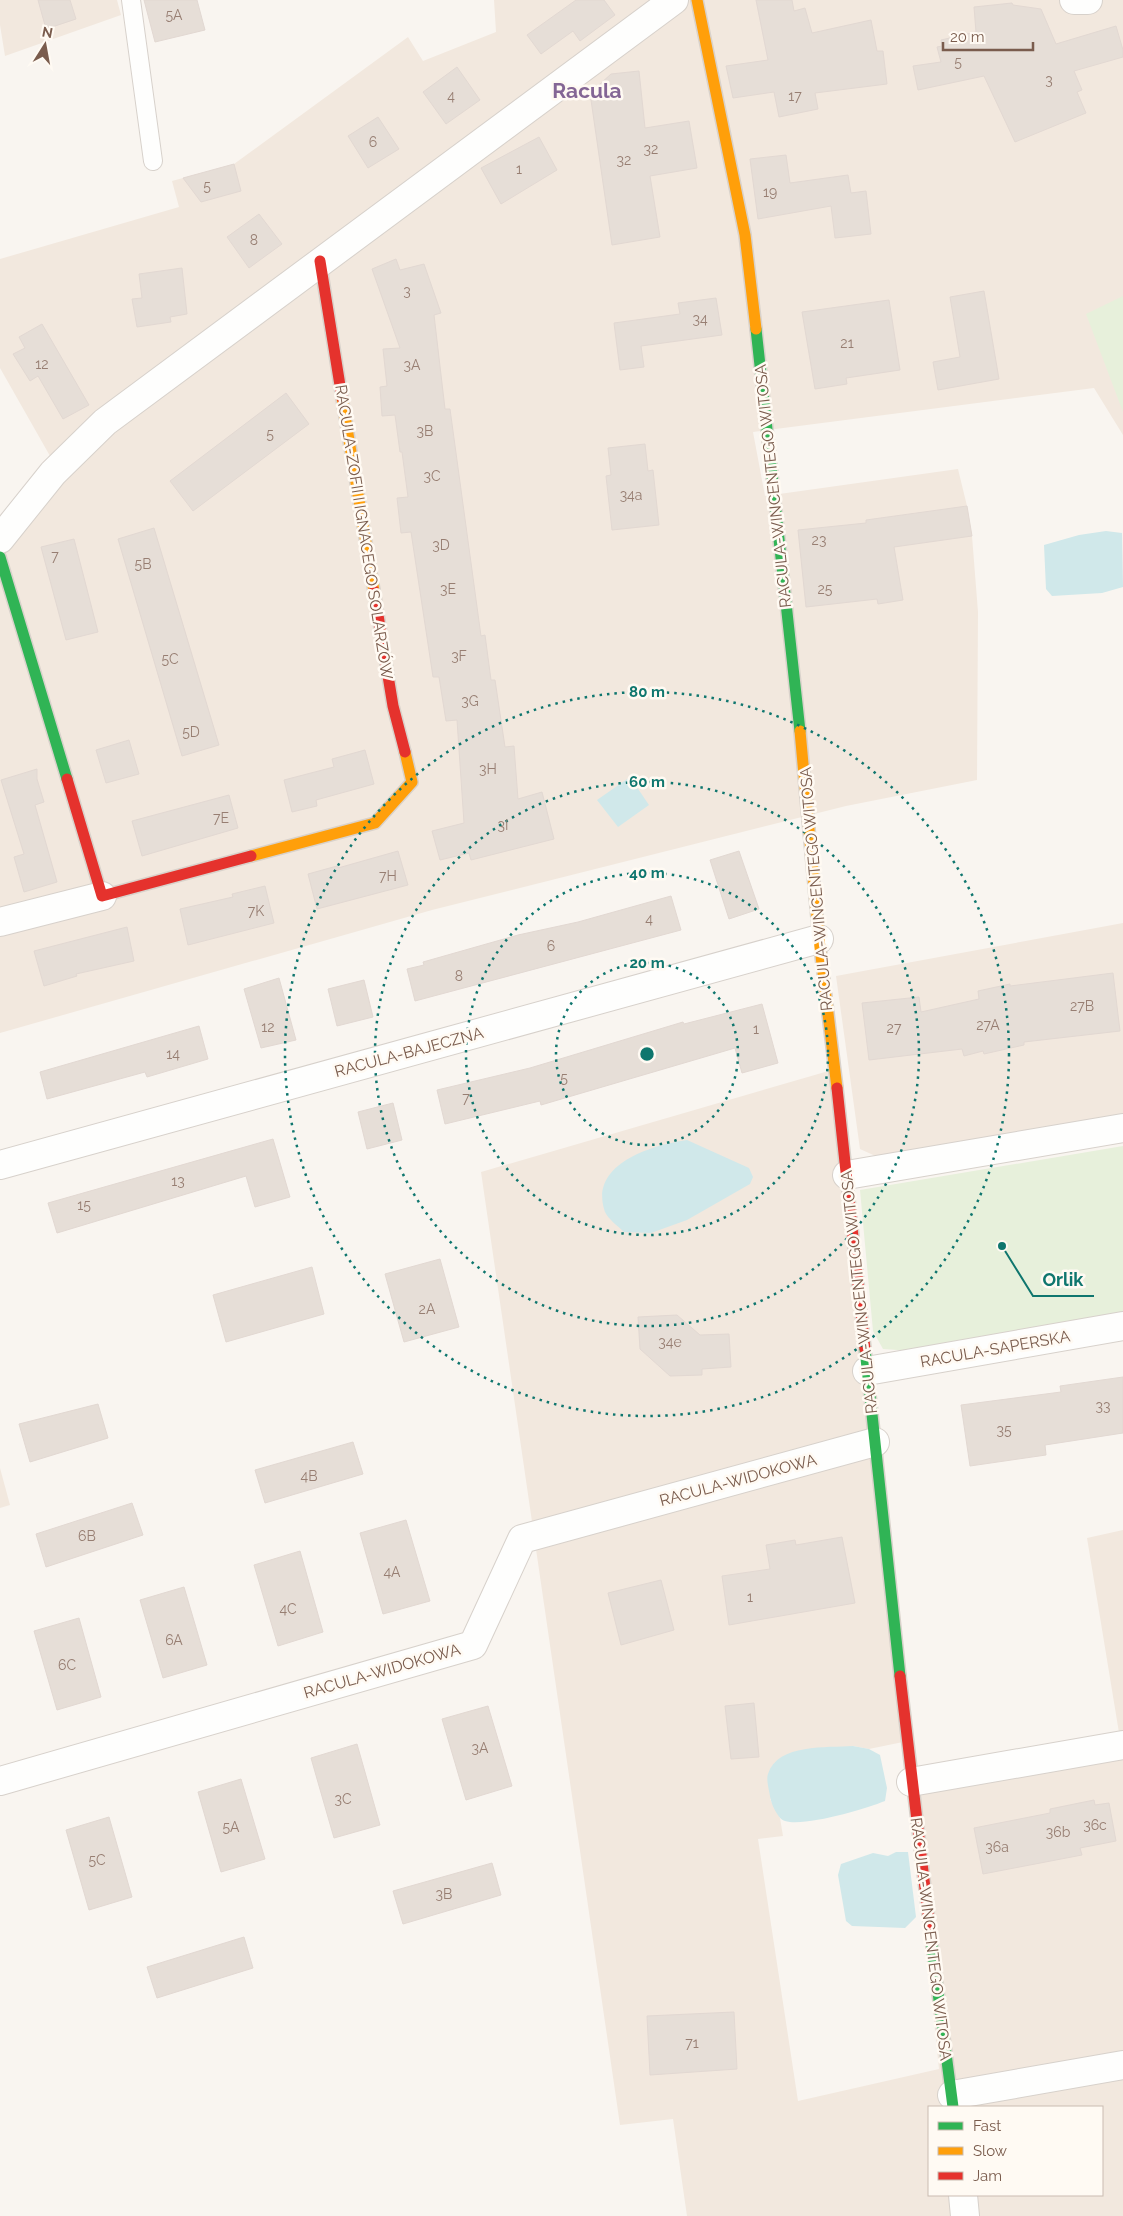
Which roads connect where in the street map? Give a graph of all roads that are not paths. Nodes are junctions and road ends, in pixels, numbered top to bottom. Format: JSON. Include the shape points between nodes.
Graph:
{"nodes":[{"id":1,"x":130,"y":0,"type":"edge"},
{"id":2,"x":674,"y":0,"type":"edge"},
{"id":3,"x":697,"y":0,"type":"edge"},
{"id":4,"x":1074,"y":0,"type":"edge"},
{"id":5,"x":1088,"y":0,"type":"edge"},
{"id":6,"x":153,"y":161,"type":"dead end"},
{"id":7,"x":320,"y":262,"type":"junction"},
{"id":8,"x":0,"y":539,"type":"edge"},
{"id":9,"x":0,"y":557,"type":"edge"},
{"id":10,"x":102,"y":896,"type":"junction"},
{"id":11,"x":0,"y":922,"type":"edge"},
{"id":12,"x":819,"y":939,"type":"junction"},
{"id":13,"x":1123,"y":1128,"type":"edge"},
{"id":14,"x":0,"y":1165,"type":"edge"},
{"id":15,"x":847,"y":1175,"type":"junction"},
{"id":16,"x":1123,"y":1326,"type":"edge"},
{"id":17,"x":867,"y":1371,"type":"junction"},
{"id":18,"x":875,"y":1442,"type":"junction"},
{"id":19,"x":1123,"y":1745,"type":"edge"},
{"id":20,"x":0,"y":1780,"type":"edge"},
{"id":21,"x":911,"y":1782,"type":"junction"},
{"id":22,"x":1123,"y":2065,"type":"edge"},
{"id":23,"x":952,"y":2101,"type":"edge"},
{"id":24,"x":963,"y":2196,"type":"edge"},
{"id":25,"x":965,"y":2216,"type":"edge"}],
"edges":[{"from":1,"to":6,"type":"lane"},
{"from":2,"to":7,"type":"street"},
{"from":3,"to":12,"type":"street","name":"RACULA-WINCENTEGO WITOSA","via":[[745,235],[807,792]]},
{"from":4,"to":5,"type":"street"},
{"from":7,"to":8,"type":"street","via":[[104,422],[52,473]]},
{"from":7,"to":10,"type":"street","name":"RACULA-ZOFII I IGNACEGO SOLARZÓW","via":[[393,706],[412,782],[375,823]]},
{"from":9,"to":10,"type":"street"},
{"from":10,"to":11,"type":"street"},
{"from":12,"to":14,"type":"street","name":"RACULA-BAJECZNA"},
{"from":12,"to":15,"type":"street","name":"RACULA-WINCENTEGO WITOSA"},
{"from":13,"to":15,"type":"street"},
{"from":15,"to":17,"type":"street","name":"RACULA-WINCENTEGO WITOSA"},
{"from":16,"to":17,"type":"street","name":"RACULA-SAPERSKA"},
{"from":17,"to":18,"type":"street","name":"RACULA-WINCENTEGO WITOSA"},
{"from":18,"to":20,"type":"street","name":"RACULA-WIDOKOWA","via":[[522,1539],[473,1645]]},
{"from":18,"to":21,"type":"street","name":"RACULA-WINCENTEGO WITOSA"},
{"from":19,"to":21,"type":"street"},
{"from":21,"to":23,"type":"street","name":"RACULA-WINCENTEGO WITOSA"},
{"from":22,"to":23,"type":"street","name":"RACULA-WINCENTEGO WITOSA"},
{"from":24,"to":25,"type":"street"}]}
